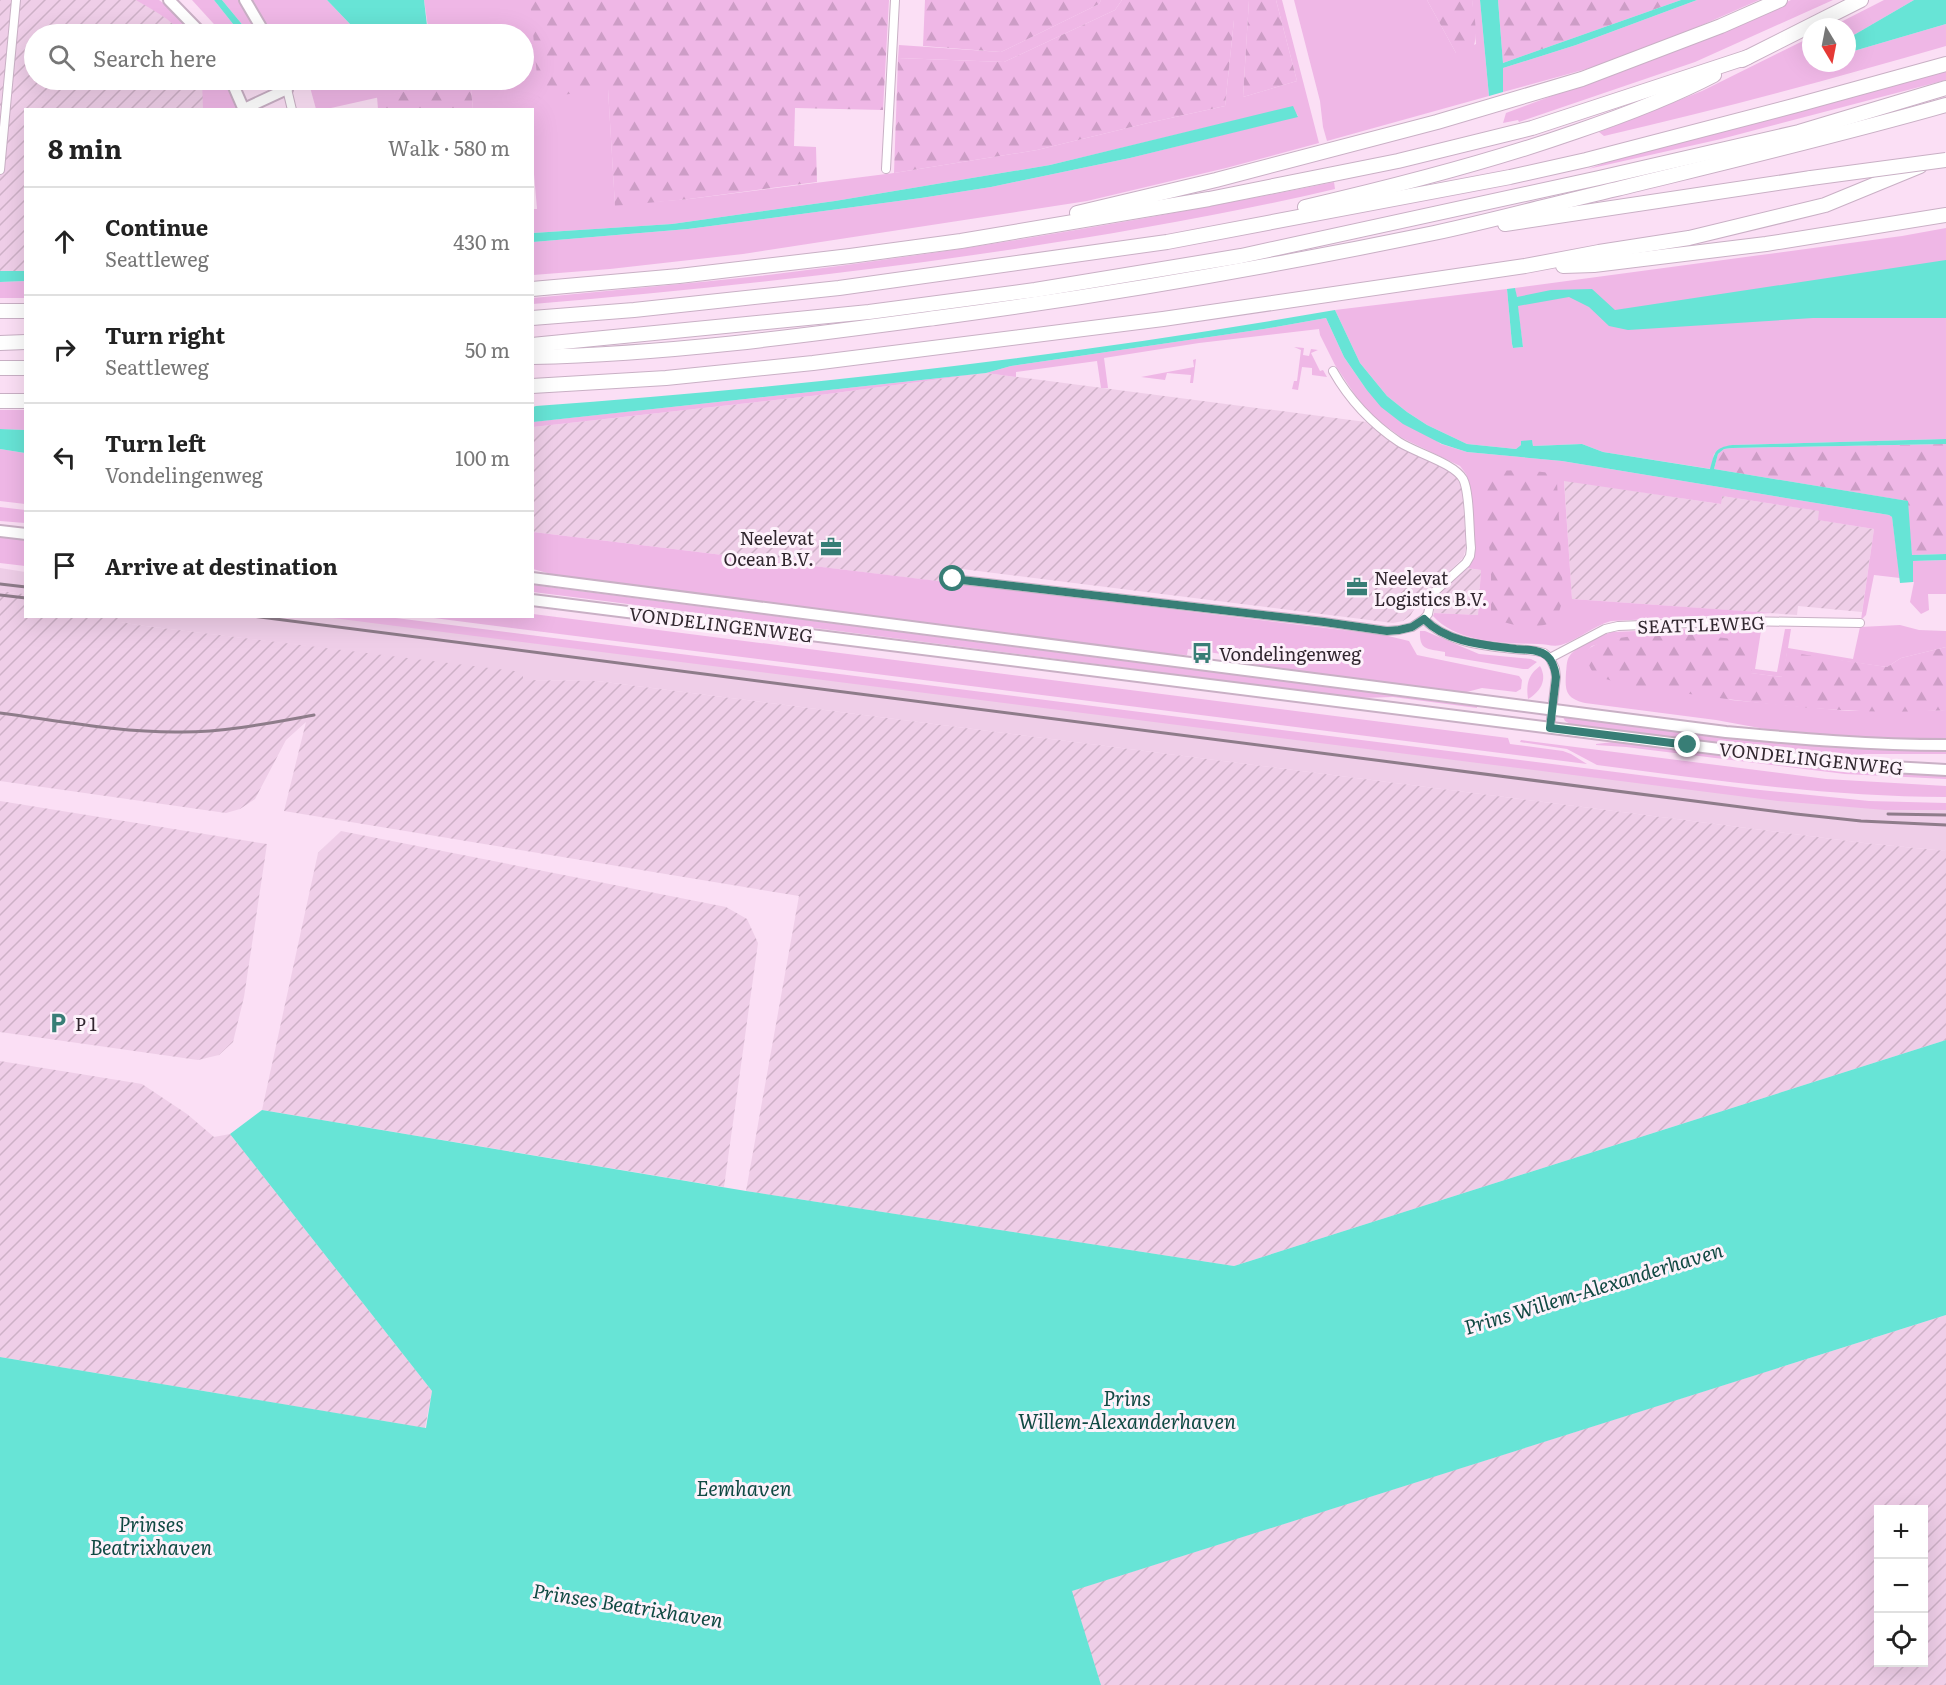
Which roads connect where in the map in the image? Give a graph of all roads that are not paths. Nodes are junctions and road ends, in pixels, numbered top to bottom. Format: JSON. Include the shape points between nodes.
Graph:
{"nodes":[{"id":1,"x":16,"y":0,"type":"edge"},
{"id":2,"x":169,"y":0,"type":"edge"},
{"id":3,"x":245,"y":0,"type":"edge"},
{"id":4,"x":895,"y":0,"type":"edge"},
{"id":5,"x":1780,"y":0,"type":"edge"},
{"id":6,"x":1861,"y":0,"type":"edge"},
{"id":7,"x":192,"y":24,"type":"edge"},
{"id":8,"x":259,"y":24,"type":"edge"},
{"id":9,"x":1748,"y":57,"type":"junction"},
{"id":10,"x":1946,"y":64,"type":"edge"},
{"id":11,"x":1946,"y":87,"type":"edge"},
{"id":12,"x":235,"y":90,"type":"edge"},
{"id":13,"x":276,"y":90,"type":"edge"},
{"id":14,"x":287,"y":90,"type":"edge"},
{"id":15,"x":1946,"y":105,"type":"edge"},
{"id":16,"x":244,"y":108,"type":"edge"},
{"id":17,"x":246,"y":108,"type":"edge"},
{"id":18,"x":292,"y":108,"type":"edge"},
{"id":19,"x":1946,"y":153,"type":"edge"},
{"id":20,"x":1946,"y":160,"type":"edge"},
{"id":21,"x":886,"y":169,"type":"dead end"},
{"id":22,"x":0,"y":170,"type":"edge"},
{"id":23,"x":1946,"y":215,"type":"edge"},
{"id":24,"x":1437,"y":232,"type":"junction"},
{"id":25,"x":961,"y":241,"type":"junction"},
{"id":26,"x":1167,"y":242,"type":"junction"},
{"id":27,"x":1514,"y":268,"type":"junction"},
{"id":28,"x":534,"y":289,"type":"edge"},
{"id":29,"x":0,"y":311,"type":"edge"},
{"id":30,"x":24,"y":311,"type":"edge"},
{"id":31,"x":534,"y":318,"type":"edge"},
{"id":32,"x":24,"y":342,"type":"edge"},
{"id":33,"x":0,"y":343,"type":"edge"},
{"id":34,"x":534,"y":345,"type":"edge"},
{"id":35,"x":534,"y":357,"type":"edge"},
{"id":36,"x":0,"y":368,"type":"edge"},
{"id":37,"x":24,"y":368,"type":"edge"},
{"id":38,"x":1333,"y":371,"type":"dead end"},
{"id":39,"x":534,"y":386,"type":"edge"},
{"id":40,"x":0,"y":401,"type":"edge"},
{"id":41,"x":24,"y":401,"type":"edge"},
{"id":42,"x":0,"y":525,"type":"edge"},
{"id":43,"x":24,"y":527,"type":"edge"},
{"id":44,"x":0,"y":531,"type":"edge"},
{"id":45,"x":24,"y":534,"type":"edge"},
{"id":46,"x":534,"y":578,"type":"edge"},
{"id":47,"x":953,"y":579,"type":"dead end"},
{"id":48,"x":534,"y":600,"type":"edge"},
{"id":49,"x":1424,"y":619,"type":"junction"},
{"id":50,"x":1860,"y":623,"type":"dead end"},
{"id":51,"x":1550,"y":658,"type":"junction"},
{"id":52,"x":1552,"y":710,"type":"junction"},
{"id":53,"x":1550,"y":728,"type":"junction"},
{"id":54,"x":1946,"y":746,"type":"edge"},
{"id":55,"x":1946,"y":770,"type":"edge"}],
"edges":[{"from":1,"to":22,"type":"street"},
{"from":2,"to":7,"type":"main road"},
{"from":3,"to":8,"type":"main road"},
{"from":4,"to":21,"type":"street"},
{"from":5,"to":25,"type":"highway","via":[[1582,79],[1437,122]]},
{"from":6,"to":9,"type":"highway"},
{"from":9,"to":25,"type":"highway","via":[[1532,128],[1398,161],[1209,199]]},
{"from":9,"to":26,"type":"highway","via":[[1691,87],[1533,147],[1453,171]]},
{"from":10,"to":26,"type":"highway","via":[[1532,172]]},
{"from":11,"to":34,"type":"highway","via":[[1799,132],[1241,256],[869,312]]},
{"from":12,"to":16,"type":"main road"},
{"from":13,"to":17,"type":"main road"},
{"from":14,"to":18,"type":"street"},
{"from":15,"to":24,"type":"highway"},
{"from":19,"to":27,"type":"highway","via":[[1826,205],[1689,238]]},
{"from":20,"to":24,"type":"highway","bridge":true},
{"from":23,"to":27,"type":"highway","via":[[1628,261]]},
{"from":24,"to":35,"type":"highway","via":[[1022,307],[765,341],[608,355]]},
{"from":25,"to":28,"type":"highway"},
{"from":26,"to":31,"type":"highway","via":[[839,288]]},
{"from":27,"to":39,"type":"highway","via":[[836,361]]},
{"from":29,"to":30,"type":"highway"},
{"from":32,"to":33,"type":"highway"},
{"from":36,"to":37,"type":"highway"},
{"from":38,"to":49,"type":"street","via":[[1358,409],[1400,442],[1453,468],[1466,486],[1470,556],[1432,594]]},
{"from":40,"to":41,"type":"highway"},
{"from":42,"to":43,"type":"main road"},
{"from":44,"to":45,"type":"main road"},
{"from":46,"to":52,"type":"main road","name":"VONDELINGENWEG"},
{"from":47,"to":49,"type":"street","via":[[1387,631],[1412,627]]},
{"from":48,"to":53,"type":"main road","name":"VONDELINGENWEG"},
{"from":49,"to":51,"type":"street","via":[[1441,632],[1465,641],[1536,651]]},
{"from":50,"to":51,"type":"street","name":"SEATTLEWEG","via":[[1741,621],[1618,627],[1605,629]]},
{"from":51,"to":52,"type":"street","via":[[1556,677]]},
{"from":52,"to":53,"type":"street"},
{"from":52,"to":54,"type":"main road","name":"VONDELINGENWEG","via":[[1809,740]]},
{"from":53,"to":55,"type":"main road","name":"VONDELINGENWEG","via":[[1839,764]]}]}
